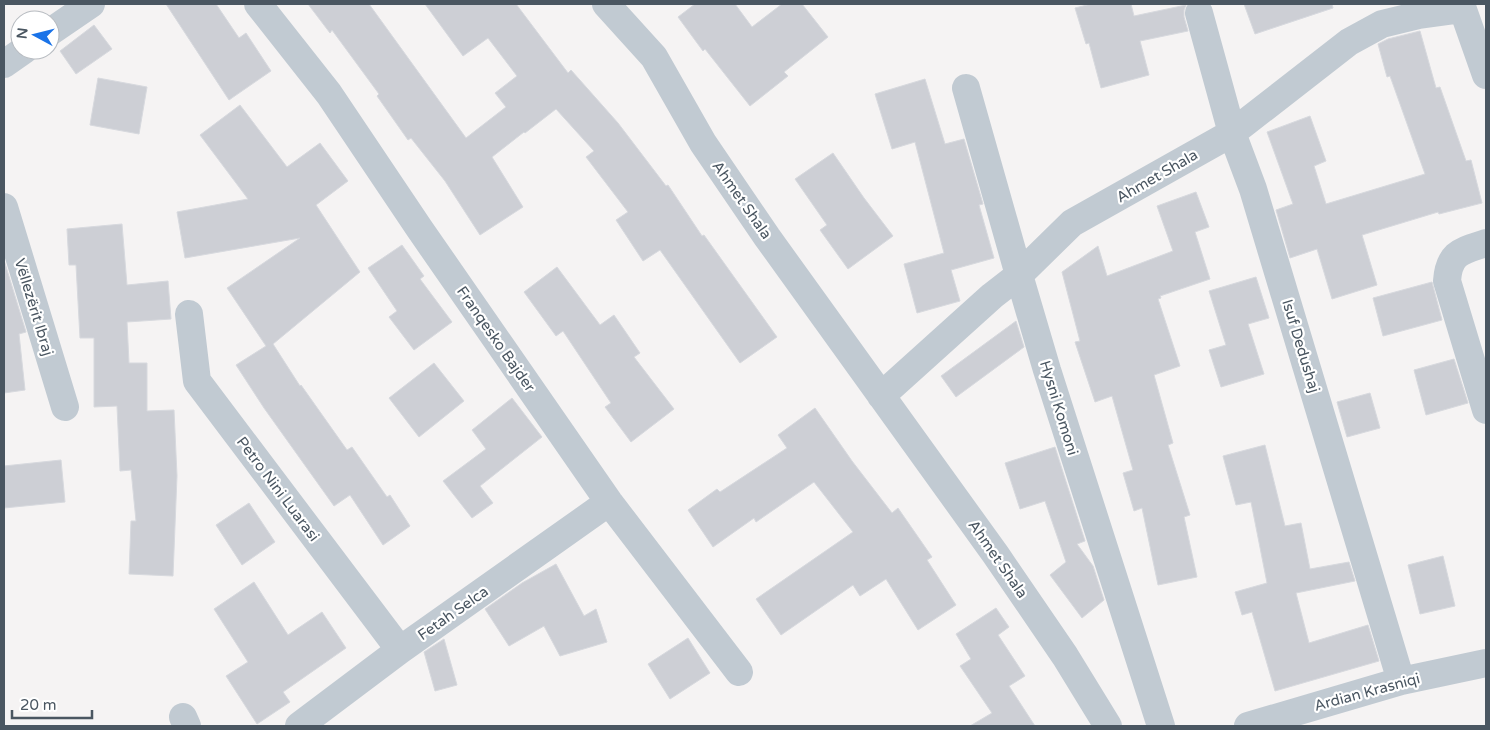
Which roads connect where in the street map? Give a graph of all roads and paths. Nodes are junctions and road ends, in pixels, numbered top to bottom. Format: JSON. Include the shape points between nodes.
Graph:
{"nodes":[{"id":1,"x":91,"y":4,"type":"edge"},
{"id":2,"x":258,"y":4,"type":"edge"},
{"id":3,"x":606,"y":4,"type":"edge"},
{"id":4,"x":1462,"y":6,"type":"edge"},
{"id":5,"x":1199,"y":13,"type":"dead end"},
{"id":6,"x":60,"y":25,"type":"edge"},
{"id":7,"x":1486,"y":75,"type":"edge"},
{"id":8,"x":966,"y":88,"type":"dead end"},
{"id":9,"x":1232,"y":133,"type":"junction"},
{"id":10,"x":4,"y":207,"type":"edge"},
{"id":11,"x":1486,"y":243,"type":"edge"},
{"id":12,"x":1019,"y":275,"type":"junction"},
{"id":13,"x":189,"y":314,"type":"dead end"},
{"id":14,"x":881,"y":396,"type":"junction"},
{"id":15,"x":65,"y":407,"type":"dead end"},
{"id":16,"x":1486,"y":410,"type":"edge"},
{"id":17,"x":609,"y":502,"type":"junction"},
{"id":18,"x":400,"y":650,"type":"junction"},
{"id":19,"x":1486,"y":663,"type":"edge"},
{"id":20,"x":739,"y":672,"type":"dead end"},
{"id":21,"x":1401,"y":681,"type":"junction"},
{"id":22,"x":298,"y":726,"type":"edge"},
{"id":23,"x":1108,"y":726,"type":"edge"},
{"id":24,"x":1161,"y":726,"type":"edge"},
{"id":25,"x":1248,"y":726,"type":"edge"}],
"edges":[{"from":1,"to":6,"type":"street"},
{"from":2,"to":17,"type":"street","name":"Franqesko Bajder","via":[[329,94]]},
{"from":3,"to":14,"type":"street","name":"Ahmet Shala","via":[[654,57],[708,151]]},
{"from":4,"to":7,"type":"street"},
{"from":4,"to":9,"type":"street","name":"Ahmet Shala","via":[[1382,24],[1349,42]]},
{"from":5,"to":9,"type":"street","name":"Isuf Dedushaj"},
{"from":8,"to":12,"type":"street","name":"Hysni Komoni"},
{"from":9,"to":12,"type":"street","name":"Ahmet Shala","via":[[1072,223]]},
{"from":9,"to":21,"type":"street","name":"Isuf Dedushaj","via":[[1256,198]]},
{"from":10,"to":15,"type":"street","name":"Vëllezërit Ibraj"},
{"from":11,"to":16,"type":"street","via":[[1452,258],[1447,281]]},
{"from":12,"to":14,"type":"street","name":"Ahmet Shala"},
{"from":12,"to":24,"type":"street","name":"Hysni Komoni"},
{"from":13,"to":18,"type":"street","name":"Petro Nini Luarasi","via":[[197,381]]},
{"from":14,"to":23,"type":"street","name":"Ahmet Shala","via":[[1060,648]]},
{"from":17,"to":18,"type":"street","name":"Fetah Selca"},
{"from":17,"to":20,"type":"street","name":"Franqesko Bajder"},
{"from":18,"to":22,"type":"street","name":"Fetah Selca"},
{"from":19,"to":21,"type":"street","name":"Ardian Krasniqi"},
{"from":21,"to":25,"type":"street","name":"Ardian Krasniqi"}]}
